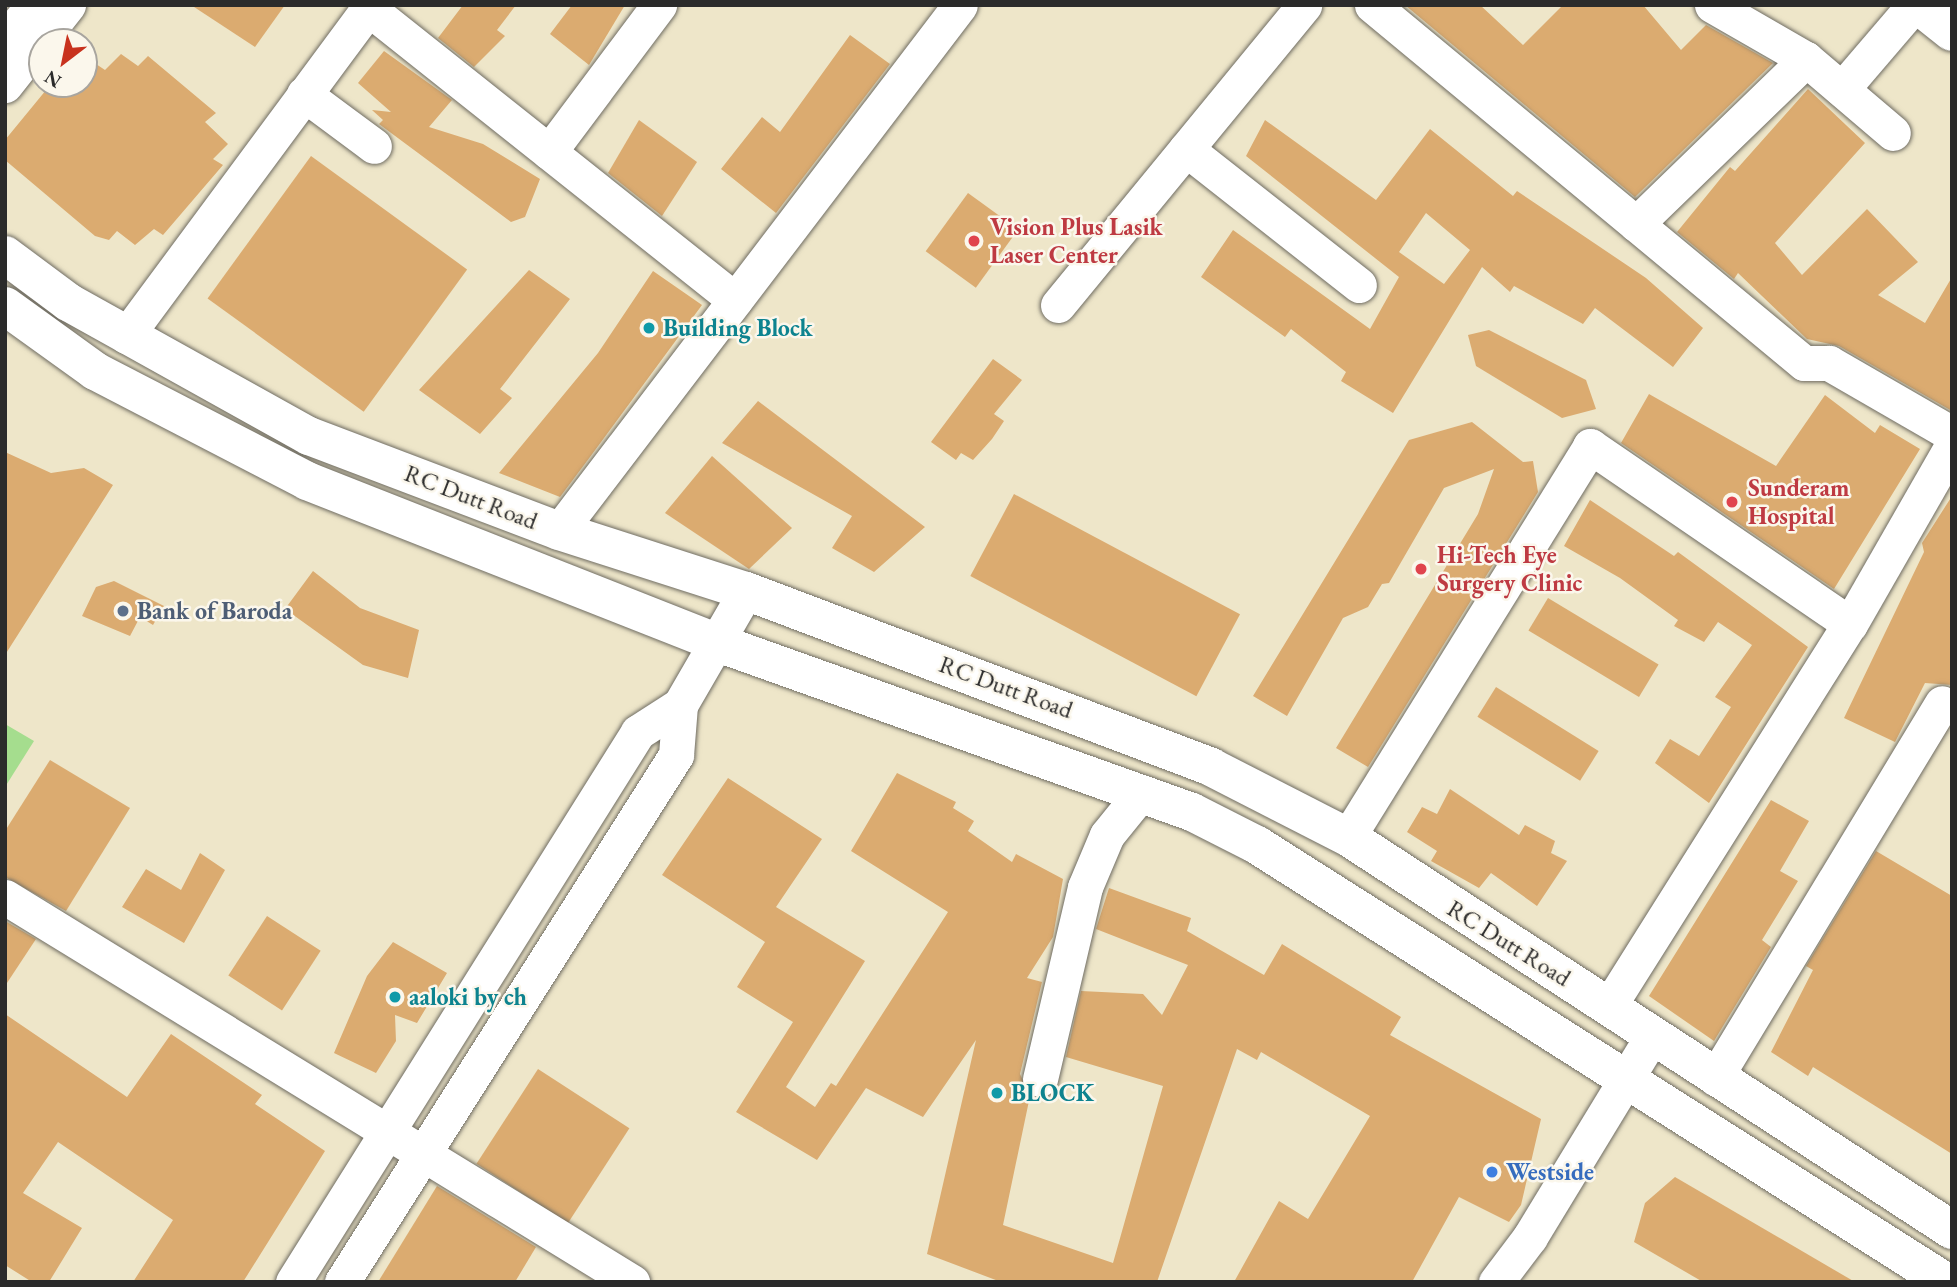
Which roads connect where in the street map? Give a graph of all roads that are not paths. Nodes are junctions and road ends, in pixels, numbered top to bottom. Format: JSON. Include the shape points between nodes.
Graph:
{"nodes":[{"id":1,"x":33,"y":5,"type":"edge"},
{"id":2,"x":68,"y":5,"type":"edge"},
{"id":3,"x":659,"y":5,"type":"edge"},
{"id":4,"x":960,"y":5,"type":"edge"},
{"id":5,"x":1304,"y":5,"type":"edge"},
{"id":6,"x":1373,"y":5,"type":"edge"},
{"id":7,"x":1712,"y":5,"type":"edge"},
{"id":8,"x":1916,"y":5,"type":"edge"},
{"id":9,"x":370,"y":7,"type":"edge"},
{"id":10,"x":1952,"y":32,"type":"edge"},
{"id":11,"x":5,"y":40,"type":"edge"},
{"id":12,"x":1806,"y":59,"type":"junction"},
{"id":13,"x":5,"y":85,"type":"edge"},
{"id":14,"x":1842,"y":89,"type":"junction"},
{"id":15,"x":304,"y":94,"type":"junction"},
{"id":16,"x":1893,"y":133,"type":"dead end"},
{"id":17,"x":374,"y":146,"type":"dead end"},
{"id":18,"x":1186,"y":149,"type":"junction"},
{"id":19,"x":549,"y":152,"type":"junction"},
{"id":20,"x":1636,"y":225,"type":"junction"},
{"id":21,"x":5,"y":255,"type":"edge"},
{"id":22,"x":1359,"y":285,"type":"dead end"},
{"id":23,"x":735,"y":300,"type":"junction"},
{"id":24,"x":1058,"y":305,"type":"dead end"},
{"id":25,"x":5,"y":306,"type":"edge"},
{"id":26,"x":126,"y":336,"type":"junction"},
{"id":27,"x":1951,"y":447,"type":"edge"},
{"id":28,"x":559,"y":530,"type":"junction"},
{"id":29,"x":746,"y":591,"type":"junction"},
{"id":30,"x":1850,"y":624,"type":"junction"},
{"id":31,"x":715,"y":642,"type":"junction"},
{"id":32,"x":1942,"y":703,"type":"dead end"},
{"id":33,"x":680,"y":705,"type":"junction"},
{"id":34,"x":1142,"y":792,"type":"junction"},
{"id":35,"x":1348,"y":836,"type":"junction"},
{"id":36,"x":5,"y":897,"type":"edge"},
{"id":37,"x":1609,"y":1006,"type":"junction"},
{"id":38,"x":1652,"y":1036,"type":"junction"},
{"id":39,"x":1715,"y":1078,"type":"junction"},
{"id":40,"x":1040,"y":1079,"type":"dead end"},
{"id":41,"x":1626,"y":1079,"type":"junction"},
{"id":42,"x":385,"y":1128,"type":"junction"},
{"id":43,"x":424,"y":1155,"type":"junction"},
{"id":44,"x":1952,"y":1230,"type":"edge"},
{"id":45,"x":293,"y":1282,"type":"edge"},
{"id":46,"x":342,"y":1282,"type":"edge"},
{"id":47,"x":632,"y":1282,"type":"edge"},
{"id":48,"x":1496,"y":1282,"type":"edge"},
{"id":49,"x":1946,"y":1282,"type":"edge"}],
"edges":[{"from":1,"to":11,"type":"street"},
{"from":2,"to":13,"type":"street"},
{"from":3,"to":19,"type":"street"},
{"from":4,"to":23,"type":"street"},
{"from":5,"to":18,"type":"street"},
{"from":6,"to":20,"type":"street"},
{"from":7,"to":12,"type":"street"},
{"from":8,"to":10,"type":"main road"},
{"from":8,"to":14,"type":"street"},
{"from":9,"to":15,"type":"street"},
{"from":9,"to":19,"type":"street"},
{"from":12,"to":14,"type":"street"},
{"from":12,"to":20,"type":"street"},
{"from":14,"to":16,"type":"street"},
{"from":15,"to":17,"type":"street"},
{"from":15,"to":26,"type":"street"},
{"from":18,"to":22,"type":"street"},
{"from":18,"to":24,"type":"street"},
{"from":19,"to":23,"type":"street"},
{"from":20,"to":27,"type":"street","via":[[1804,363],[1829,363]]},
{"from":21,"to":26,"type":"main road","name":"RC Dutt Road"},
{"from":23,"to":28,"type":"street"},
{"from":25,"to":31,"type":"main road","name":"RC Dutt Road","via":[[95,371],[307,481]]},
{"from":26,"to":28,"type":"main road","name":"RC Dutt Road","via":[[309,436]]},
{"from":27,"to":30,"type":"street"},
{"from":28,"to":29,"type":"main road","name":"RC Dutt Road"},
{"from":29,"to":31,"type":"street"},
{"from":29,"to":35,"type":"main road","name":"RC Dutt Road","via":[[1101,721],[1211,767]]},
{"from":30,"to":35,"type":"street","via":[[1590,446]]},
{"from":30,"to":37,"type":"street"},
{"from":31,"to":33,"type":"street"},
{"from":31,"to":34,"type":"main road","name":"RC Dutt Road"},
{"from":32,"to":39,"type":"street"},
{"from":33,"to":42,"type":"street","via":[[638,732]]},
{"from":33,"to":43,"type":"street","via":[[676,755]]},
{"from":34,"to":40,"type":"street","via":[[1107,835],[1085,887]]},
{"from":34,"to":41,"type":"main road","name":"RC Dutt Road","via":[[1257,845]]},
{"from":35,"to":37,"type":"main road","name":"RC Dutt Road"},
{"from":36,"to":42,"type":"street"},
{"from":37,"to":38,"type":"main road","name":"RC Dutt Road"},
{"from":38,"to":39,"type":"main road","name":"RC Dutt Road"},
{"from":38,"to":41,"type":"street"},
{"from":39,"to":44,"type":"main road","name":"RC Dutt Road"},
{"from":41,"to":48,"type":"street"},
{"from":41,"to":49,"type":"main road","name":"RC Dutt Road"},
{"from":42,"to":43,"type":"street"},
{"from":42,"to":45,"type":"street"},
{"from":43,"to":46,"type":"street"},
{"from":43,"to":47,"type":"street"}]}
